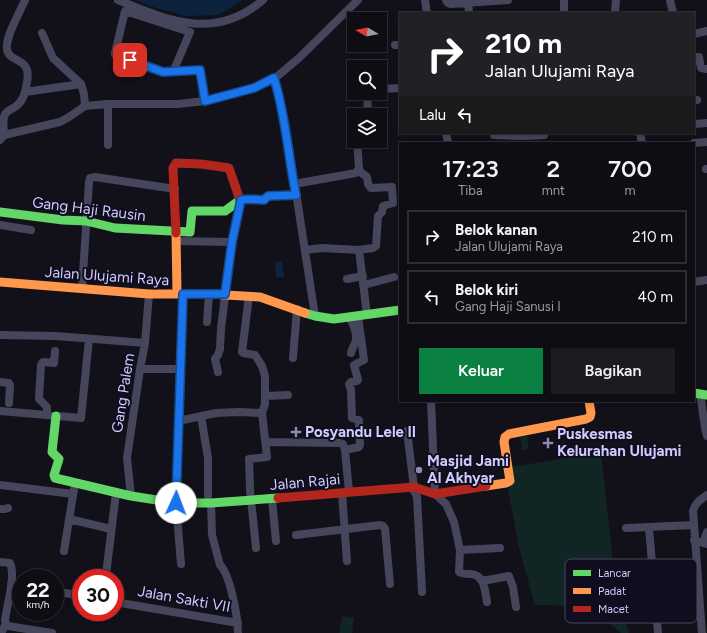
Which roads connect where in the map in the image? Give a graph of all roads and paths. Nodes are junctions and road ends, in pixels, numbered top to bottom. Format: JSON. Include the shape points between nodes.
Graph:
{"nodes":[{"id":1,"x":25,"y":0,"type":"edge"},
{"id":2,"x":118,"y":0,"type":"edge"},
{"id":3,"x":263,"y":0,"type":"edge"},
{"id":4,"x":358,"y":0,"type":"edge"},
{"id":5,"x":425,"y":0,"type":"edge"},
{"id":6,"x":446,"y":0,"type":"edge"},
{"id":7,"x":508,"y":0,"type":"edge"},
{"id":8,"x":564,"y":0,"type":"edge"},
{"id":9,"x":616,"y":0,"type":"edge"},
{"id":10,"x":670,"y":0,"type":"edge"},
{"id":11,"x":468,"y":2,"type":"junction"},
{"id":12,"x":427,"y":12,"type":"edge"},
{"id":13,"x":469,"y":12,"type":"edge"},
{"id":14,"x":564,"y":12,"type":"edge"},
{"id":15,"x":615,"y":12,"type":"edge"},
{"id":16,"x":673,"y":12,"type":"edge"},
{"id":17,"x":707,"y":31,"type":"edge"},
{"id":18,"x":42,"y":33,"type":"dead end"},
{"id":19,"x":695,"y":34,"type":"edge"},
{"id":20,"x":695,"y":57,"type":"edge"},
{"id":21,"x":707,"y":69,"type":"edge"},
{"id":22,"x":173,"y":72,"type":"junction"},
{"id":23,"x":274,"y":78,"type":"junction"},
{"id":24,"x":81,"y":84,"type":"junction"},
{"id":25,"x":399,"y":88,"type":"edge"},
{"id":26,"x":387,"y":89,"type":"edge"},
{"id":27,"x":25,"y":92,"type":"junction"},
{"id":28,"x":205,"y":101,"type":"junction"},
{"id":29,"x":108,"y":104,"type":"junction"},
{"id":30,"x":85,"y":106,"type":"junction"},
{"id":31,"x":707,"y":123,"type":"edge"},
{"id":32,"x":695,"y":124,"type":"edge"},
{"id":33,"x":494,"y":134,"type":"edge"},
{"id":34,"x":544,"y":137,"type":"edge"},
{"id":35,"x":2,"y":138,"type":"edge"},
{"id":36,"x":707,"y":142,"type":"edge"},
{"id":37,"x":695,"y":143,"type":"edge"},
{"id":38,"x":108,"y":145,"type":"dead end"},
{"id":39,"x":357,"y":148,"type":"edge"},
{"id":40,"x":358,"y":170,"type":"junction"},
{"id":41,"x":294,"y":184,"type":"junction"},
{"id":42,"x":396,"y":187,"type":"edge"},
{"id":43,"x":175,"y":189,"type":"junction"},
{"id":44,"x":296,"y":195,"type":"junction"},
{"id":45,"x":241,"y":200,"type":"junction"},
{"id":46,"x":0,"y":212,"type":"edge"},
{"id":47,"x":86,"y":222,"type":"junction"},
{"id":48,"x":0,"y":225,"type":"edge"},
{"id":49,"x":32,"y":230,"type":"dead end"},
{"id":50,"x":175,"y":236,"type":"junction"},
{"id":51,"x":232,"y":242,"type":"junction"},
{"id":52,"x":305,"y":250,"type":"junction"},
{"id":53,"x":359,"y":250,"type":"junction"},
{"id":54,"x":363,"y":276,"type":"junction"},
{"id":55,"x":394,"y":277,"type":"dead end"},
{"id":56,"x":347,"y":279,"type":"dead end"},
{"id":57,"x":707,"y":280,"type":"edge"},
{"id":58,"x":0,"y":282,"type":"edge"},
{"id":59,"x":695,"y":282,"type":"edge"},
{"id":60,"x":364,"y":285,"type":"junction"},
{"id":61,"x":82,"y":289,"type":"junction"},
{"id":62,"x":149,"y":294,"type":"junction"},
{"id":63,"x":180,"y":294,"type":"junction"},
{"id":64,"x":209,"y":294,"type":"junction"},
{"id":65,"x":225,"y":294,"type":"junction"},
{"id":66,"x":249,"y":296,"type":"junction"},
{"id":67,"x":297,"y":309,"type":"junction"},
{"id":68,"x":399,"y":310,"type":"edge"},
{"id":69,"x":367,"y":314,"type":"junction"},
{"id":70,"x":315,"y":316,"type":"junction"},
{"id":71,"x":353,"y":317,"type":"junction"},
{"id":72,"x":207,"y":322,"type":"dead end"},
{"id":73,"x":0,"y":335,"type":"edge"},
{"id":74,"x":89,"y":339,"type":"junction"},
{"id":75,"x":145,"y":343,"type":"junction"},
{"id":76,"x":55,"y":351,"type":"dead end"},
{"id":77,"x":351,"y":353,"type":"dead end"},
{"id":78,"x":293,"y":358,"type":"dead end"},
{"id":79,"x":140,"y":369,"type":"junction"},
{"id":80,"x":180,"y":369,"type":"junction"},
{"id":81,"x":218,"y":372,"type":"dead end"},
{"id":82,"x":0,"y":382,"type":"edge"},
{"id":83,"x":700,"y":394,"type":"edge"},
{"id":84,"x":265,"y":396,"type":"junction"},
{"id":85,"x":288,"y":396,"type":"dead end"},
{"id":86,"x":431,"y":402,"type":"edge"},
{"id":87,"x":589,"y":402,"type":"edge"},
{"id":88,"x":9,"y":403,"type":"dead end"},
{"id":89,"x":702,"y":405,"type":"junction"},
{"id":90,"x":0,"y":411,"type":"edge"},
{"id":91,"x":707,"y":412,"type":"edge"},
{"id":92,"x":262,"y":413,"type":"junction"},
{"id":93,"x":51,"y":416,"type":"junction"},
{"id":94,"x":201,"y":416,"type":"junction"},
{"id":95,"x":178,"y":421,"type":"junction"},
{"id":96,"x":407,"y":431,"type":"dead end"},
{"id":97,"x":707,"y":436,"type":"edge"},
{"id":98,"x":266,"y":442,"type":"junction"},
{"id":99,"x":345,"y":450,"type":"junction"},
{"id":100,"x":75,"y":484,"type":"junction"},
{"id":101,"x":0,"y":485,"type":"edge"},
{"id":102,"x":413,"y":488,"type":"junction"},
{"id":103,"x":116,"y":493,"type":"junction"},
{"id":104,"x":345,"y":493,"type":"junction"},
{"id":105,"x":73,"y":494,"type":"junction"},
{"id":106,"x":435,"y":494,"type":"junction"},
{"id":107,"x":707,"y":495,"type":"edge"},
{"id":108,"x":131,"y":496,"type":"junction"},
{"id":109,"x":209,"y":499,"type":"junction"},
{"id":110,"x":272,"y":499,"type":"junction"},
{"id":111,"x":251,"y":500,"type":"junction"},
{"id":112,"x":176,"y":503,"type":"junction"},
{"id":113,"x":69,"y":519,"type":"junction"},
{"id":114,"x":694,"y":525,"type":"junction"},
{"id":115,"x":626,"y":528,"type":"dead end"},
{"id":116,"x":649,"y":528,"type":"junction"},
{"id":117,"x":111,"y":529,"type":"junction"},
{"id":118,"x":345,"y":529,"type":"junction"},
{"id":119,"x":707,"y":532,"type":"edge"},
{"id":120,"x":296,"y":535,"type":"dead end"},
{"id":121,"x":694,"y":540,"type":"junction"},
{"id":122,"x":276,"y":541,"type":"dead end"},
{"id":123,"x":705,"y":544,"type":"edge"},
{"id":124,"x":256,"y":548,"type":"dead end"},
{"id":125,"x":500,"y":548,"type":"dead end"},
{"id":126,"x":460,"y":550,"type":"junction"},
{"id":127,"x":64,"y":551,"type":"dead end"},
{"id":128,"x":652,"y":559,"type":"edge"},
{"id":129,"x":696,"y":559,"type":"edge"},
{"id":130,"x":347,"y":561,"type":"dead end"},
{"id":131,"x":0,"y":562,"type":"edge"},
{"id":132,"x":181,"y":564,"type":"dead end"},
{"id":133,"x":107,"y":569,"type":"edge"},
{"id":134,"x":697,"y":574,"type":"edge"},
{"id":135,"x":482,"y":581,"type":"junction"},
{"id":136,"x":11,"y":584,"type":"joint"},
{"id":137,"x":390,"y":584,"type":"dead end"},
{"id":138,"x":698,"y":586,"type":"joint"},
{"id":139,"x":422,"y":592,"type":"dead end"},
{"id":140,"x":487,"y":602,"type":"dead end"},
{"id":141,"x":124,"y":604,"type":"edge"},
{"id":142,"x":516,"y":607,"type":"dead end"},
{"id":143,"x":704,"y":616,"type":"edge"},
{"id":144,"x":238,"y":623,"type":"junction"},
{"id":145,"x":657,"y":623,"type":"edge"},
{"id":146,"x":6,"y":624,"type":"junction"},
{"id":147,"x":0,"y":633,"type":"edge"},
{"id":148,"x":52,"y":633,"type":"edge"},
{"id":149,"x":238,"y":633,"type":"edge"},
{"id":150,"x":658,"y":633,"type":"edge"},
{"id":151,"x":702,"y":633,"type":"edge"}],
"edges":[{"from":1,"to":27,"type":"street","via":[[9,37],[7,51],[23,62],[27,69],[28,81]]},
{"from":2,"to":3,"type":"street","via":[[168,19],[191,24],[215,24],[231,20],[255,8]]},
{"from":4,"to":23,"type":"street","via":[[299,58]]},
{"from":5,"to":12,"type":"street"},
{"from":6,"to":11,"type":"street","via":[[450,4]]},
{"from":7,"to":11,"type":"street"},
{"from":8,"to":14,"type":"street"},
{"from":9,"to":15,"type":"street"},
{"from":10,"to":16,"type":"street"},
{"from":11,"to":13,"type":"street"},
{"from":17,"to":19,"type":"street"},
{"from":18,"to":24,"type":"street","via":[[53,58]]},
{"from":20,"to":21,"type":"street","via":[[698,57],[701,68]]},
{"from":22,"to":22,"type":"street","via":[[163,72],[116,55],[125,11],[190,32]]},
{"from":22,"to":28,"type":"street","via":[[200,71]]},
{"from":23,"to":28,"type":"street","via":[[254,88]]},
{"from":23,"to":41,"type":"street","via":[[280,95]]},
{"from":24,"to":27,"type":"street"},
{"from":24,"to":30,"type":"street"},
{"from":25,"to":26,"type":"street"},
{"from":27,"to":35,"type":"street","via":[[21,102],[6,113]]},
{"from":28,"to":29,"type":"street","via":[[178,104]]},
{"from":29,"to":30,"type":"street"},
{"from":29,"to":38,"type":"street"},
{"from":30,"to":35,"type":"street","via":[[60,122]]},
{"from":31,"to":32,"type":"street"},
{"from":33,"to":34,"type":"street"},
{"from":36,"to":37,"type":"street"},
{"from":39,"to":40,"type":"street"},
{"from":40,"to":41,"type":"street","via":[[354,173]]},
{"from":40,"to":42,"type":"street","via":[[367,177],[371,188]]},
{"from":41,"to":44,"type":"street"},
{"from":42,"to":53,"type":"street","via":[[393,203],[382,206],[382,212],[378,216],[376,246]]},
{"from":43,"to":45,"type":"street","via":[[176,163],[229,168]]},
{"from":43,"to":47,"type":"street","via":[[90,178]]},
{"from":43,"to":50,"type":"street"},
{"from":44,"to":45,"type":"street","via":[[268,196],[264,200]]},
{"from":44,"to":52,"type":"street"},
{"from":45,"to":50,"type":"street","name":"Gang Haji Rausin","via":[[225,211],[192,211],[190,232]]},
{"from":45,"to":51,"type":"street"},
{"from":46,"to":47,"type":"street","name":"Gang Haji Rausin"},
{"from":47,"to":50,"type":"street","name":"Gang Haji Rausin"},
{"from":47,"to":61,"type":"street"},
{"from":48,"to":49,"type":"street"},
{"from":50,"to":51,"type":"street"},
{"from":50,"to":63,"type":"street"},
{"from":51,"to":65,"type":"street"},
{"from":52,"to":53,"type":"street"},
{"from":52,"to":70,"type":"street"},
{"from":53,"to":54,"type":"street"},
{"from":54,"to":56,"type":"street"},
{"from":54,"to":60,"type":"street"},
{"from":55,"to":60,"type":"street"},
{"from":57,"to":59,"type":"street"},
{"from":58,"to":61,"type":"street","name":"Jalan Ulujami Raya"},
{"from":60,"to":69,"type":"street"},
{"from":61,"to":62,"type":"street","name":"Jalan Ulujami Raya"},
{"from":62,"to":63,"type":"street","name":"Jalan Ulujami Raya"},
{"from":62,"to":75,"type":"street","name":"Gang Palem"},
{"from":63,"to":64,"type":"street","name":"Jalan Ulujami Raya"},
{"from":63,"to":80,"type":"street"},
{"from":64,"to":65,"type":"street","name":"Jalan Ulujami Raya"},
{"from":64,"to":72,"type":"street"},
{"from":65,"to":66,"type":"street","name":"Jalan Ulujami Raya"},
{"from":65,"to":81,"type":"street","via":[[220,348],[215,359]]},
{"from":66,"to":67,"type":"street","name":"Jalan Ulujami Raya"},
{"from":66,"to":84,"type":"street","via":[[242,352],[255,355],[262,366],[266,376]]},
{"from":67,"to":70,"type":"street","name":"Jalan Ulujami Raya"},
{"from":67,"to":78,"type":"street"},
{"from":68,"to":69,"type":"street","name":"Jalan Ulujami Raya"},
{"from":69,"to":71,"type":"street","name":"Jalan Ulujami Raya"},
{"from":70,"to":71,"type":"street","name":"Jalan Ulujami Raya","via":[[334,319]]},
{"from":71,"to":77,"type":"street","via":[[356,340]]},
{"from":71,"to":99,"type":"street","via":[[364,360],[354,365],[358,380],[349,384],[352,418],[359,420],[360,446]]},
{"from":73,"to":74,"type":"street"},
{"from":74,"to":75,"type":"street"},
{"from":74,"to":93,"type":"street","via":[[81,418]]},
{"from":75,"to":79,"type":"street","name":"Gang Palem"},
{"from":76,"to":93,"type":"street","via":[[54,363],[43,362],[41,365],[39,399]]},
{"from":79,"to":80,"type":"street"},
{"from":79,"to":108,"type":"street","name":"Gang Palem","via":[[127,458]]},
{"from":80,"to":95,"type":"street"},
{"from":82,"to":88,"type":"street","via":[[10,385]]},
{"from":83,"to":89,"type":"street"},
{"from":84,"to":85,"type":"street"},
{"from":84,"to":92,"type":"street"},
{"from":86,"to":106,"type":"street"},
{"from":87,"to":106,"type":"street","via":[[591,413],[586,419],[509,434],[505,437],[510,481]]},
{"from":89,"to":91,"type":"street"},
{"from":89,"to":97,"type":"street"},
{"from":90,"to":93,"type":"street"},
{"from":92,"to":94,"type":"street","via":[[231,412]]},
{"from":92,"to":98,"type":"street"},
{"from":93,"to":100,"type":"street","name":"Jalan Rajai","via":[[52,452],[59,459],[54,477]]},
{"from":94,"to":95,"type":"street"},
{"from":94,"to":109,"type":"street","via":[[208,458]]},
{"from":95,"to":112,"type":"street"},
{"from":96,"to":102,"type":"street"},
{"from":98,"to":99,"type":"street","via":[[340,442]]},
{"from":98,"to":111,"type":"street","via":[[266,458],[249,459]]},
{"from":99,"to":104,"type":"street"},
{"from":100,"to":103,"type":"street","name":"Jalan Rajai"},
{"from":100,"to":105,"type":"street"},
{"from":101,"to":105,"type":"street"},
{"from":102,"to":104,"type":"street","name":"Jalan Rajai"},
{"from":102,"to":106,"type":"street","name":"Jalan Rajai"},
{"from":102,"to":139,"type":"street","via":[[417,496]]},
{"from":103,"to":108,"type":"street","name":"Jalan Rajai"},
{"from":103,"to":117,"type":"street"},
{"from":104,"to":110,"type":"street","name":"Jalan Rajai"},
{"from":104,"to":118,"type":"street"},
{"from":105,"to":113,"type":"street"},
{"from":106,"to":126,"type":"street","via":[[451,513],[458,533]]},
{"from":107,"to":114,"type":"street","via":[[694,506]]},
{"from":108,"to":112,"type":"street","name":"Jalan Rajai"},
{"from":109,"to":111,"type":"street","name":"Jalan Rajai"},
{"from":109,"to":112,"type":"street","name":"Jalan Rajai"},
{"from":109,"to":144,"type":"street","via":[[216,553],[226,574]]},
{"from":110,"to":111,"type":"street","name":"Jalan Rajai"},
{"from":110,"to":122,"type":"street"},
{"from":111,"to":124,"type":"street"},
{"from":112,"to":132,"type":"street"},
{"from":113,"to":117,"type":"street"},
{"from":113,"to":127,"type":"street"},
{"from":114,"to":116,"type":"street"},
{"from":114,"to":121,"type":"street"},
{"from":115,"to":116,"type":"street"},
{"from":116,"to":128,"type":"street"},
{"from":117,"to":133,"type":"street"},
{"from":118,"to":120,"type":"street"},
{"from":118,"to":130,"type":"street"},
{"from":118,"to":137,"type":"street","via":[[384,526]]},
{"from":119,"to":123,"type":"street"},
{"from":121,"to":123,"type":"street"},
{"from":121,"to":129,"type":"street"},
{"from":125,"to":126,"type":"street"},
{"from":126,"to":135,"type":"street","via":[[459,572],[475,574]]},
{"from":131,"to":136,"type":"street","via":[[10,563]]},
{"from":134,"to":138,"type":"street"},
{"from":135,"to":140,"type":"street"},
{"from":135,"to":142,"type":"street","via":[[509,576]]},
{"from":136,"to":146,"type":"street"},
{"from":138,"to":143,"type":"street"},
{"from":141,"to":144,"type":"street","name":"Jalan Sakti VII"},
{"from":143,"to":151,"type":"street"},
{"from":144,"to":149,"type":"street","name":"Jalan Sakti VII"},
{"from":145,"to":150,"type":"street"},
{"from":146,"to":147,"type":"street"},
{"from":146,"to":148,"type":"street"}]}
